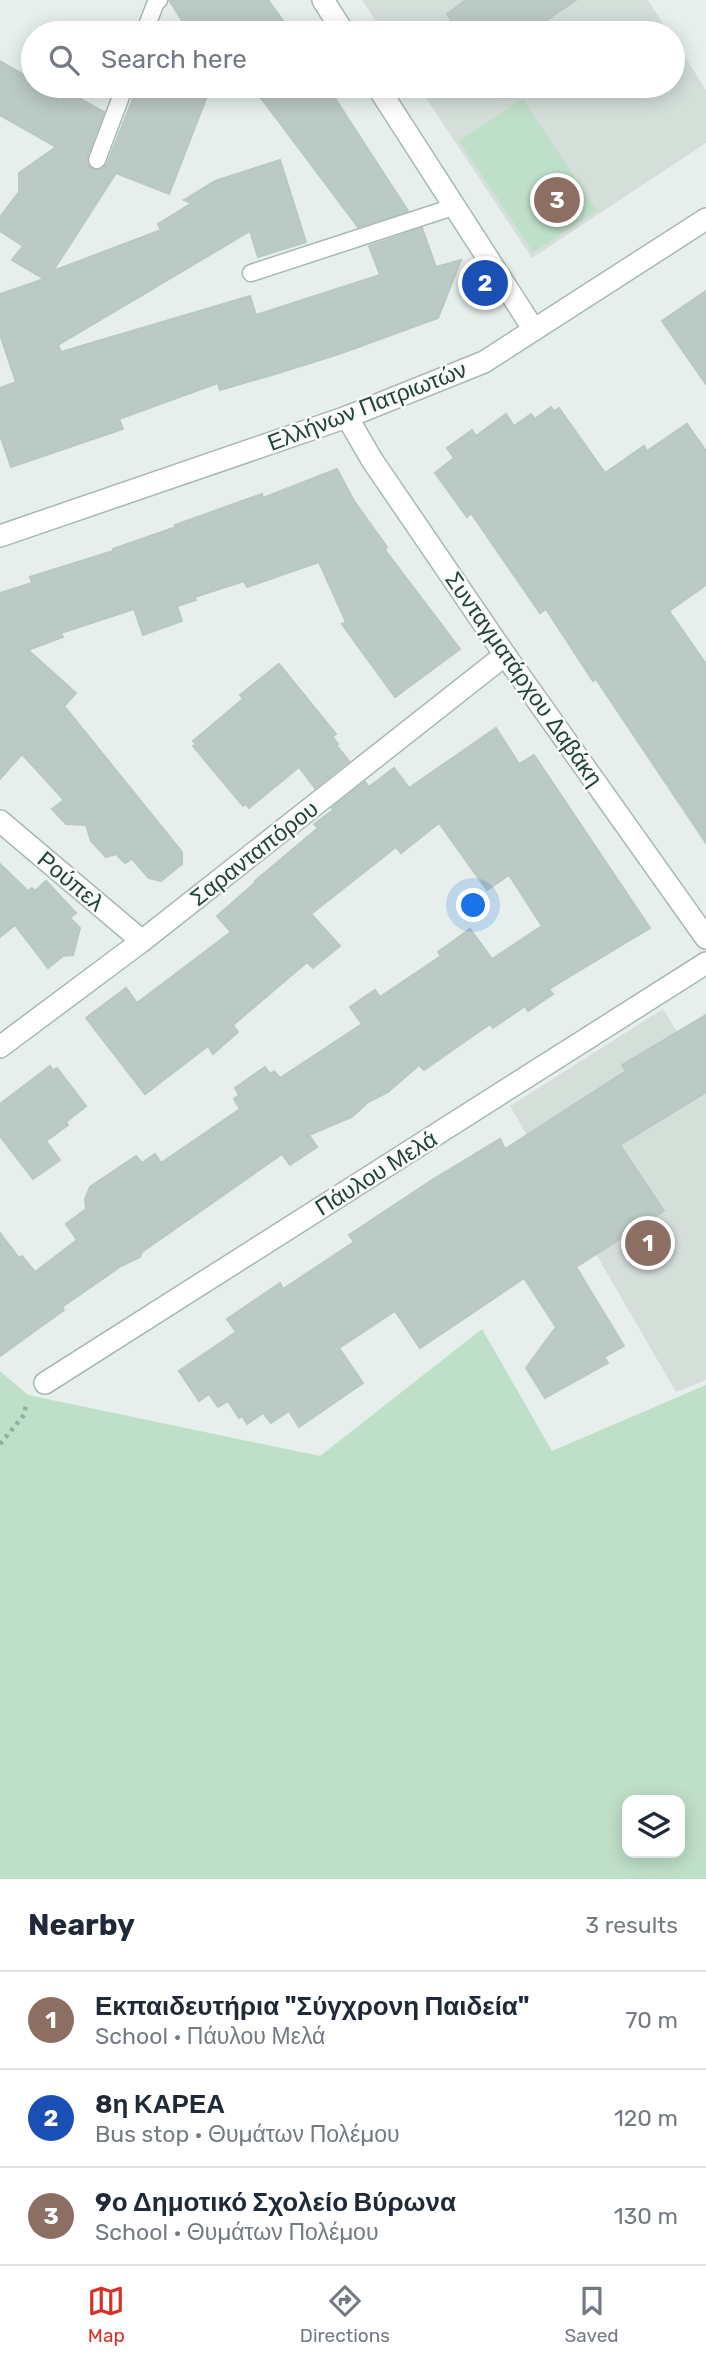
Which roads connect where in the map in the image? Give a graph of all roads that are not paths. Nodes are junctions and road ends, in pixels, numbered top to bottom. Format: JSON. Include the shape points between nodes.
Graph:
{"nodes":[{"id":1,"x":159,"y":0,"type":"edge"},
{"id":2,"x":323,"y":0,"type":"edge"},
{"id":3,"x":149,"y":21,"type":"edge"},
{"id":4,"x":336,"y":21,"type":"edge"},
{"id":5,"x":120,"y":98,"type":"edge"},
{"id":6,"x":385,"y":98,"type":"edge"},
{"id":7,"x":97,"y":160,"type":"dead end"},
{"id":8,"x":453,"y":206,"type":"junction"},
{"id":9,"x":706,"y":219,"type":"edge"},
{"id":10,"x":251,"y":273,"type":"dead end"},
{"id":11,"x":534,"y":330,"type":"junction"},
{"id":12,"x":347,"y":417,"type":"junction"},
{"id":13,"x":0,"y":536,"type":"edge"},
{"id":14,"x":505,"y":655,"type":"junction"},
{"id":15,"x":0,"y":821,"type":"edge"},
{"id":16,"x":706,"y":938,"type":"edge"},
{"id":17,"x":142,"y":941,"type":"junction"},
{"id":18,"x":706,"y":963,"type":"edge"},
{"id":19,"x":0,"y":1047,"type":"edge"},
{"id":20,"x":45,"y":1383,"type":"road end"}],
"edges":[{"from":1,"to":3,"type":"lane"},
{"from":2,"to":4,"type":"street"},
{"from":5,"to":7,"type":"lane"},
{"from":6,"to":8,"type":"street"},
{"from":8,"to":10,"type":"lane"},
{"from":8,"to":11,"type":"street"},
{"from":9,"to":11,"type":"street","name":"Ελλήνων Πατριωτών"},
{"from":11,"to":12,"type":"street","name":"Ελλήνων Πατριωτών","via":[[484,362]]},
{"from":12,"to":13,"type":"street","name":"Ελλήνων Πατριωτών"},
{"from":12,"to":14,"type":"street","name":"Συνταγματάρχου Δαβάκη"},
{"from":14,"to":16,"type":"street","name":"Συνταγματάρχου Δαβάκη"},
{"from":14,"to":17,"type":"street","name":"Σαρανταπόρου"},
{"from":15,"to":17,"type":"street","name":"Ρούπελ"},
{"from":17,"to":19,"type":"street","name":"Σαρανταπόρου"},
{"from":18,"to":20,"type":"street","name":"Πάυλου Μελά"}]}
